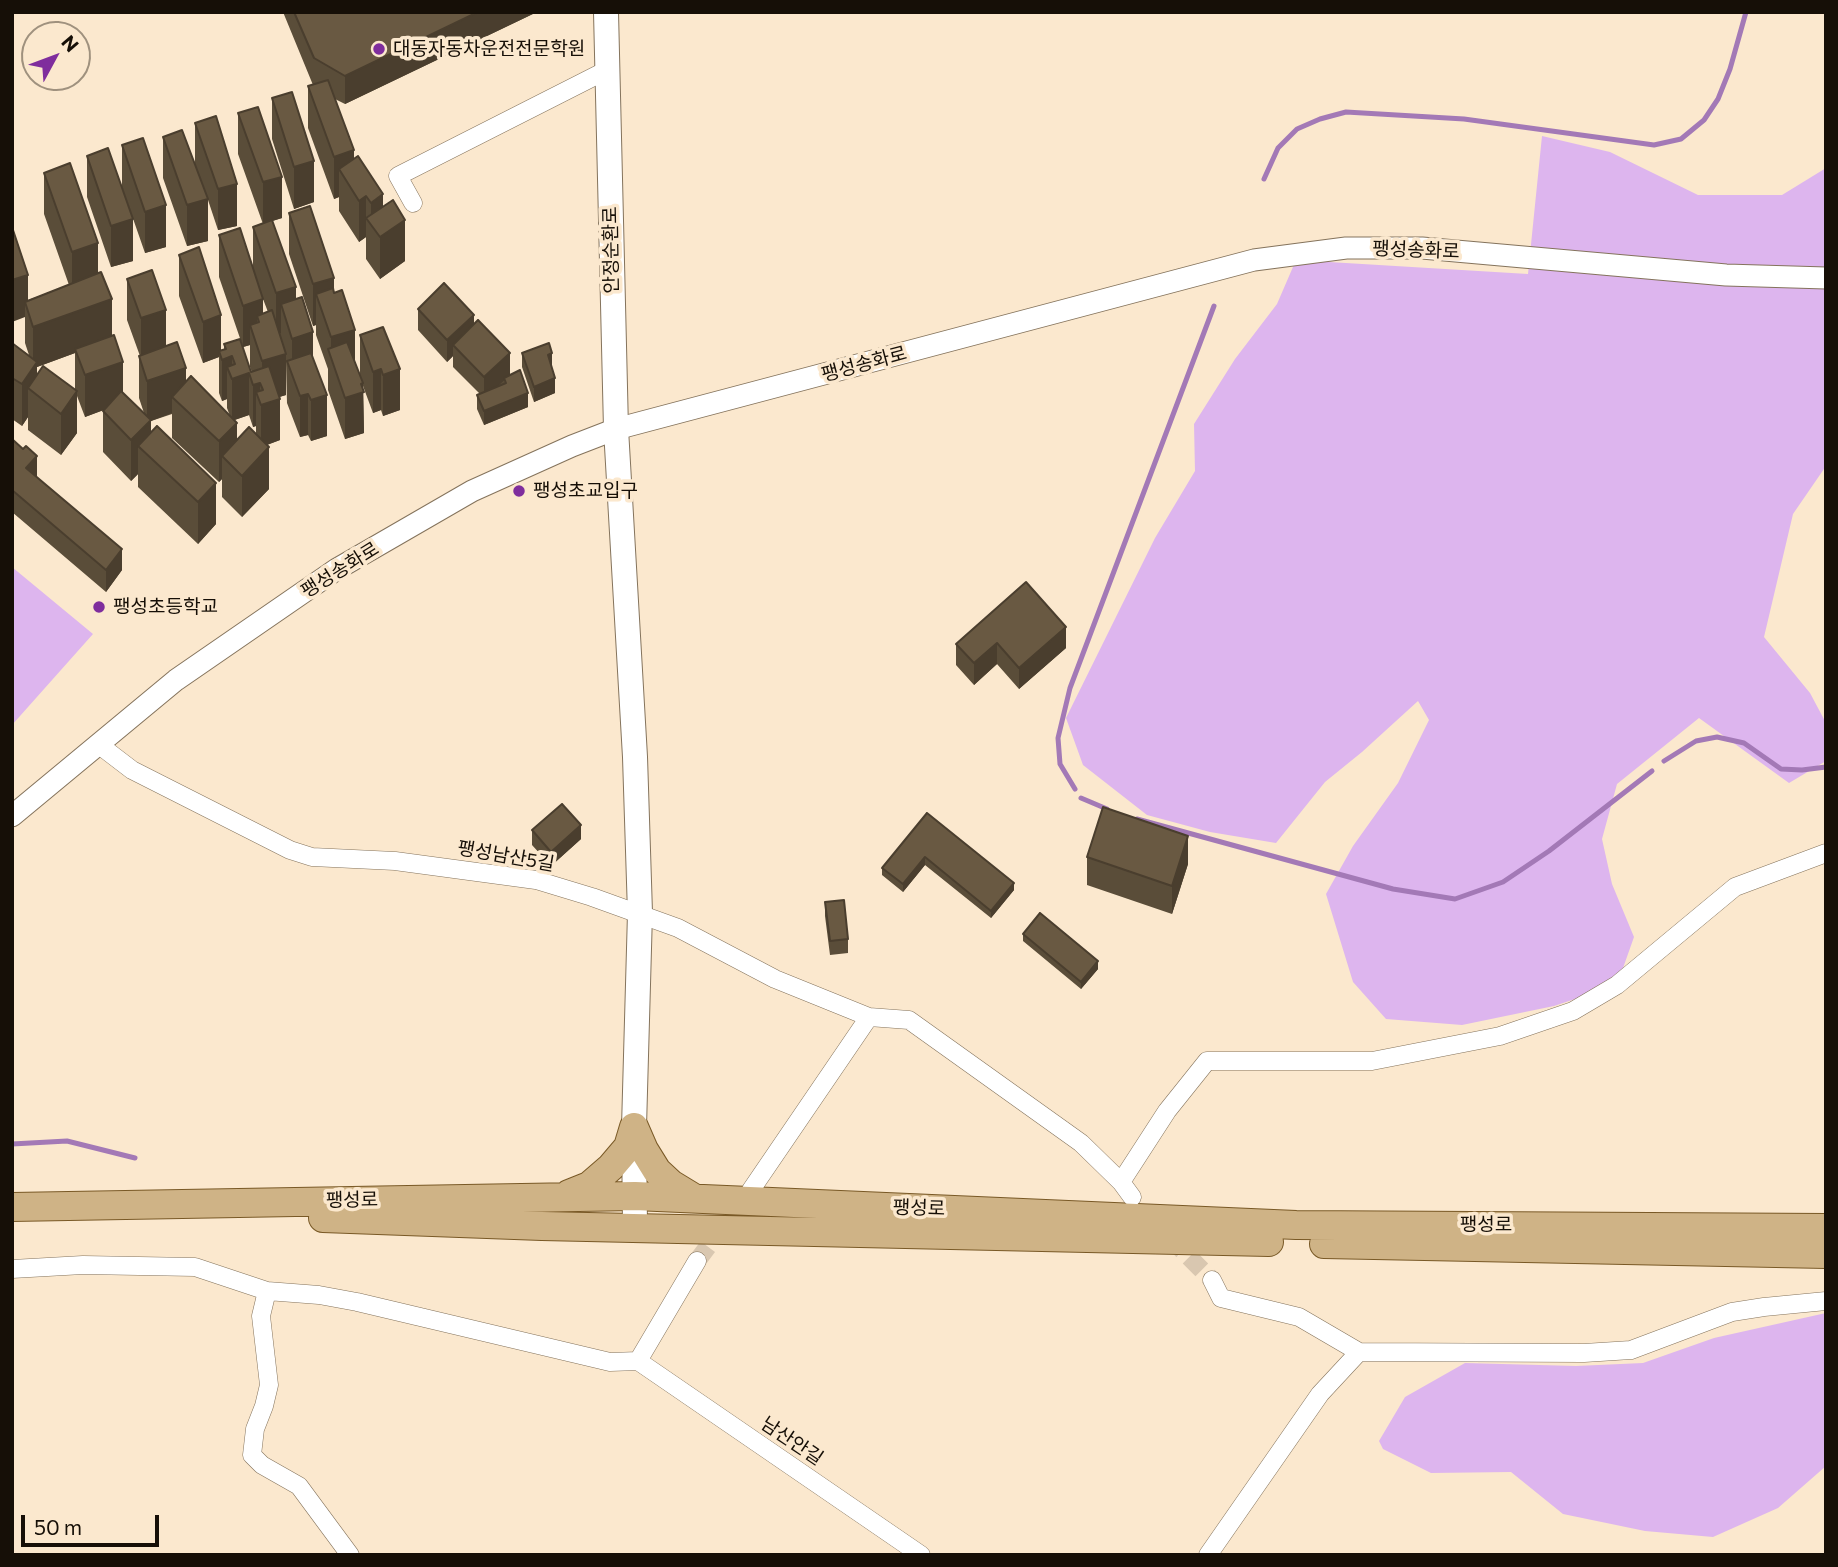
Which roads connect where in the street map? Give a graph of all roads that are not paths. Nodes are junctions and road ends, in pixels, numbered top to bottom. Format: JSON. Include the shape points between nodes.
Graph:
{"nodes":[{"id":1,"x":606,"y":12,"type":"edge"},
{"id":2,"x":607,"y":70,"type":"junction"},
{"id":3,"x":413,"y":203,"type":"dead end"},
{"id":4,"x":1826,"y":278,"type":"edge"},
{"id":5,"x":616,"y":429,"type":"junction"},
{"id":6,"x":98,"y":744,"type":"junction"},
{"id":7,"x":15,"y":808,"type":"edge"},
{"id":8,"x":1826,"y":853,"type":"edge"},
{"id":9,"x":640,"y":914,"type":"junction"},
{"id":10,"x":869,"y":1017,"type":"junction"},
{"id":11,"x":635,"y":1127,"type":"junction"},
{"id":12,"x":1121,"y":1182,"type":"junction"},
{"id":13,"x":751,"y":1190,"type":"tunnel mouth"},
{"id":14,"x":635,"y":1196,"type":"junction"},
{"id":15,"x":558,"y":1197,"type":"junction"},
{"id":16,"x":1132,"y":1197,"type":"dead end"},
{"id":17,"x":696,"y":1199,"type":"junction"},
{"id":18,"x":12,"y":1207,"type":"edge"},
{"id":19,"x":12,"y":1226,"type":"edge"},
{"id":20,"x":635,"y":1228,"type":"junction"},
{"id":21,"x":1826,"y":1228,"type":"edge"},
{"id":22,"x":1826,"y":1254,"type":"edge"},
{"id":23,"x":697,"y":1261,"type":"tunnel mouth"},
{"id":24,"x":12,"y":1269,"type":"edge"},
{"id":25,"x":1212,"y":1280,"type":"tunnel mouth"},
{"id":26,"x":267,"y":1291,"type":"junction"},
{"id":27,"x":1826,"y":1301,"type":"edge"},
{"id":28,"x":1359,"y":1352,"type":"junction"},
{"id":29,"x":638,"y":1361,"type":"junction"},
{"id":30,"x":351,"y":1555,"type":"edge"},
{"id":31,"x":921,"y":1555,"type":"edge"},
{"id":32,"x":1208,"y":1555,"type":"edge"}],
"edges":[{"from":1,"to":2,"type":"main road","name":"안정순환로"},
{"from":2,"to":3,"type":"street","via":[[398,176]]},
{"from":2,"to":5,"type":"main road","name":"안정순환로"},
{"from":4,"to":5,"type":"street","name":"팽성송화로","via":[[1726,275],[1422,248],[1346,248],[1254,260]]},
{"from":5,"to":6,"type":"street","name":"팽성송화로","via":[[472,491],[338,569],[177,680]]},
{"from":5,"to":9,"type":"main road","name":"안정순환로"},
{"from":6,"to":7,"type":"street","name":"팽성송화로"},
{"from":6,"to":9,"type":"street","name":"팽성남산5길","via":[[132,770],[173,792],[312,857],[394,861],[536,880]]},
{"from":8,"to":12,"type":"street","via":[[1735,887],[1617,985],[1573,1012],[1500,1037],[1372,1060],[1207,1061],[1167,1111]]},
{"from":9,"to":10,"type":"street","name":"팽성남산5길","via":[[678,928],[775,979]]},
{"from":9,"to":11,"type":"main road","name":"안정순환로"},
{"from":10,"to":12,"type":"street","name":"팽성남산5길","via":[[909,1020],[1081,1143]]},
{"from":10,"to":13,"type":"street"},
{"from":11,"to":14,"type":"main road","name":"안정순환로"},
{"from":11,"to":15,"type":"main road","via":[[628,1147],[604,1174],[581,1191]]},
{"from":11,"to":17,"type":"main road","via":[[657,1171]]},
{"from":12,"to":16,"type":"street"},
{"from":14,"to":15,"type":"main road","name":"팽성로"},
{"from":14,"to":17,"type":"main road","name":"팽성로"},
{"from":14,"to":20,"type":"main road","name":"안정순환로"},
{"from":15,"to":18,"type":"main road","name":"팽성로"},
{"from":17,"to":21,"type":"main road","name":"팽성로","via":[[1296,1224]]},
{"from":19,"to":20,"type":"main road","name":"팽성로","via":[[267,1216]]},
{"from":20,"to":22,"type":"main road","name":"팽성로"},
{"from":23,"to":29,"type":"street"},
{"from":24,"to":26,"type":"street","via":[[195,1267]]},
{"from":25,"to":28,"type":"street","via":[[1221,1298],[1299,1317]]},
{"from":26,"to":29,"type":"street","via":[[357,1302],[610,1362]]},
{"from":26,"to":30,"type":"street","via":[[261,1316],[269,1385],[252,1455],[299,1486]]},
{"from":27,"to":28,"type":"street","via":[[1732,1312],[1631,1350]]},
{"from":28,"to":32,"type":"street","via":[[1320,1394]]},
{"from":29,"to":31,"type":"street","name":"남산안길"}]}
